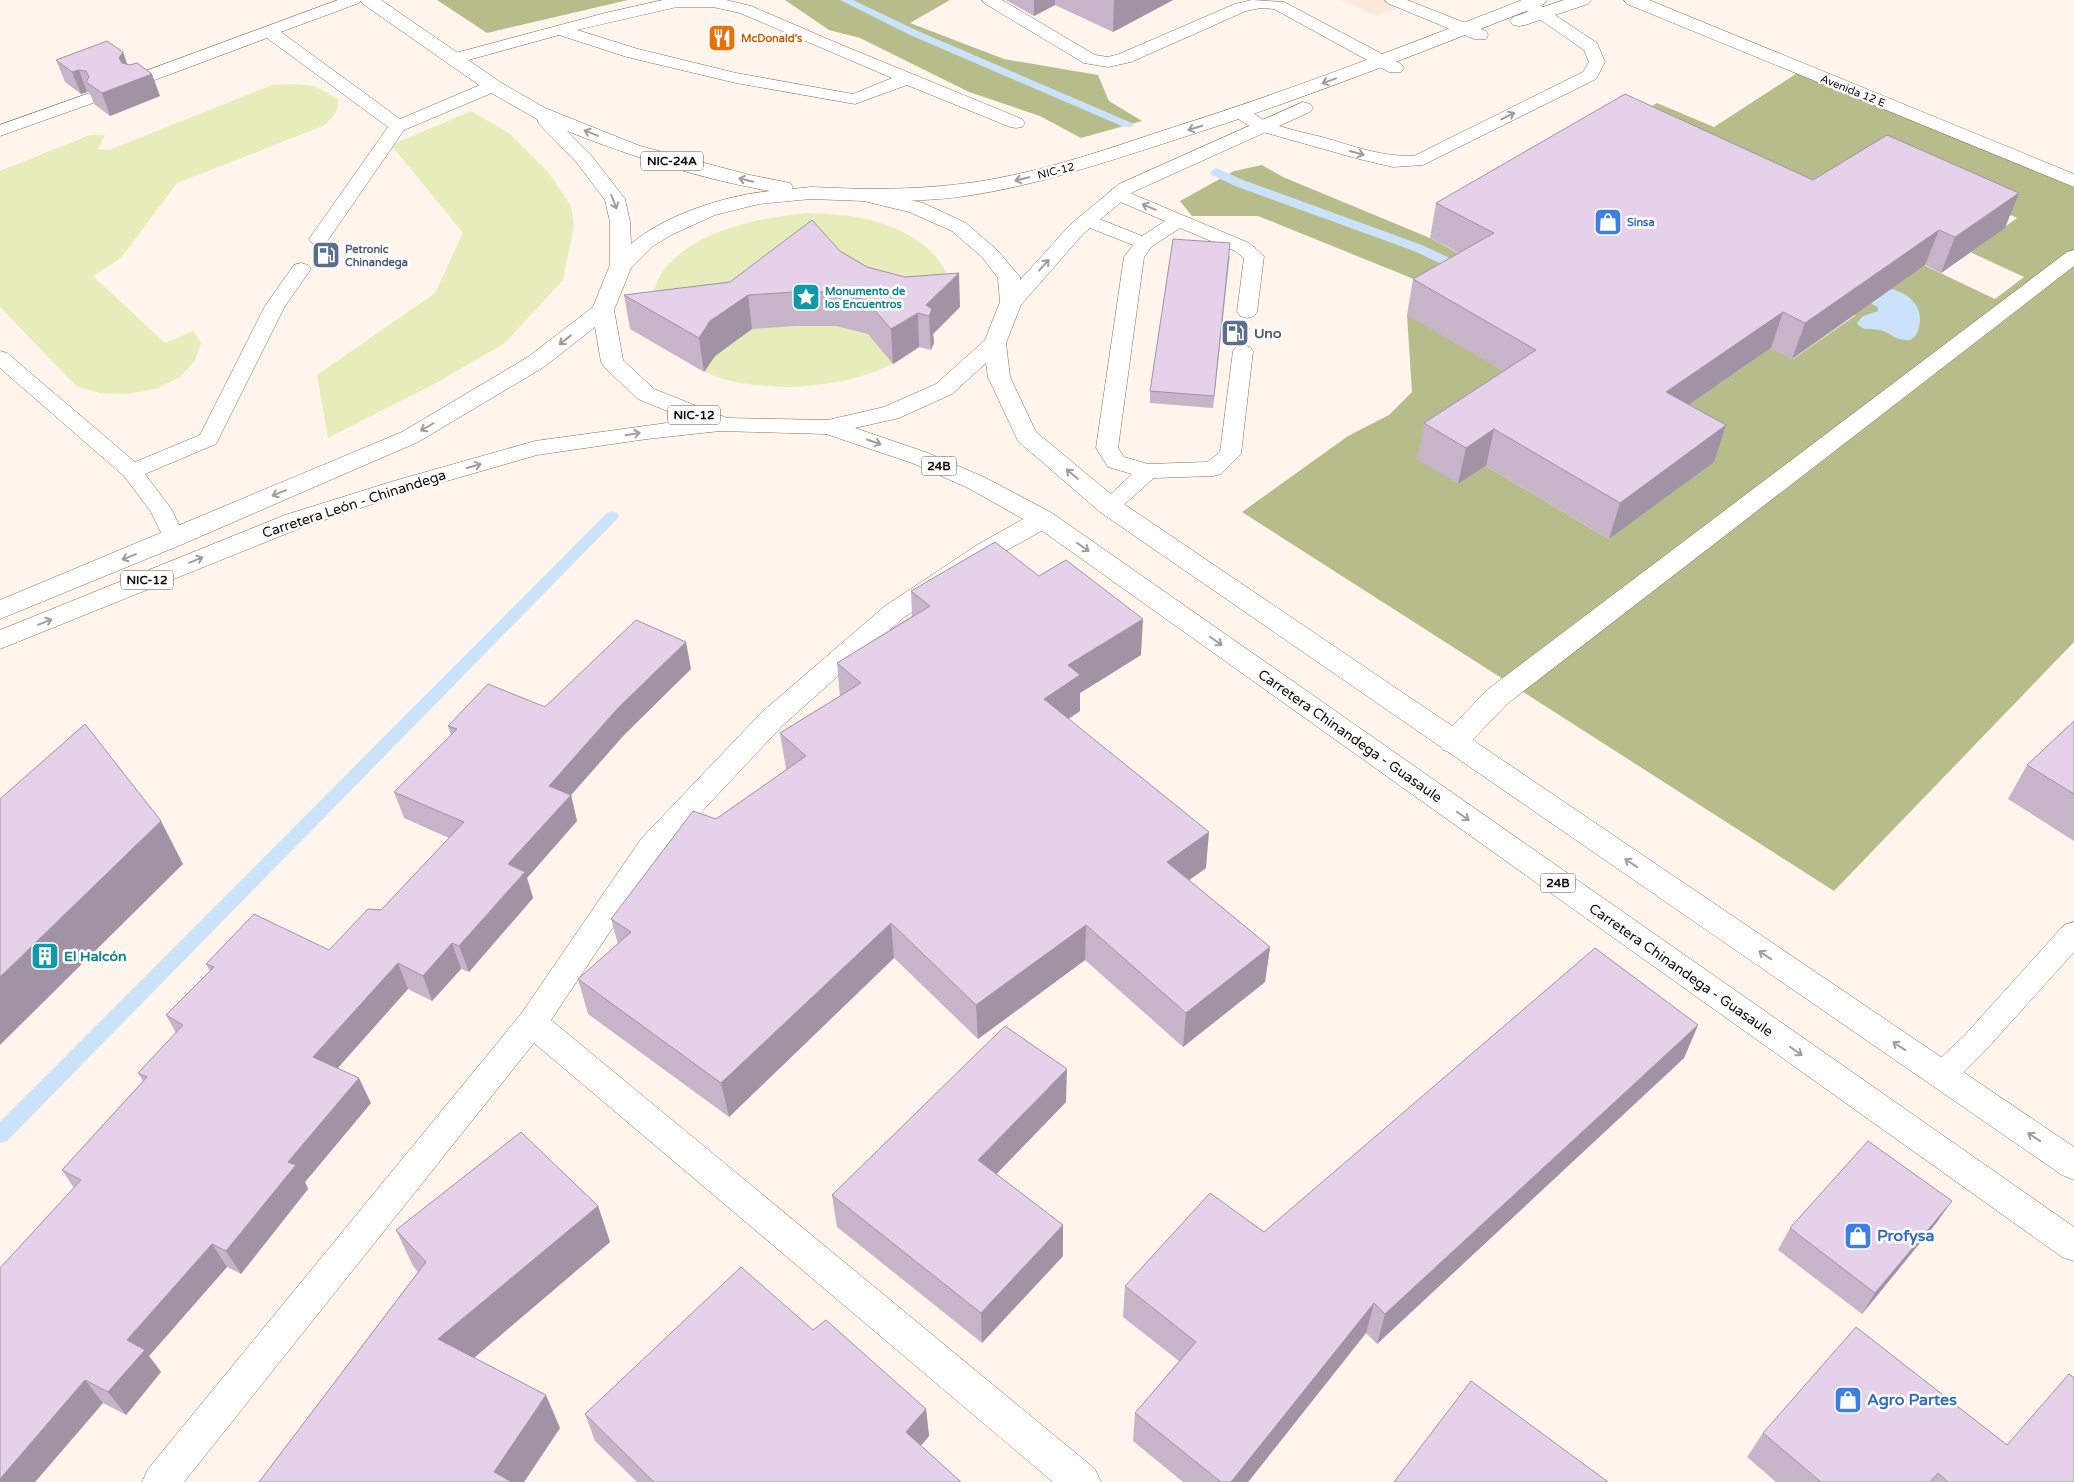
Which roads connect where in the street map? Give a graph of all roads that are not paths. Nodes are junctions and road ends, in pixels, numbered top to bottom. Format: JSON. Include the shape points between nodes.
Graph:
{"nodes":[{"id":1,"x":353,"y":0,"type":"edge"},
{"id":2,"x":369,"y":0,"type":"edge"},
{"id":3,"x":990,"y":0,"type":"edge"},
{"id":4,"x":1393,"y":0,"type":"edge"},
{"id":5,"x":1582,"y":0,"type":"edge"},
{"id":6,"x":1633,"y":0,"type":"edge"},
{"id":7,"x":1269,"y":1,"type":"edge"},
{"id":8,"x":1536,"y":5,"type":"edge"},
{"id":9,"x":559,"y":30,"type":"junction"},
{"id":10,"x":269,"y":31,"type":"junction"},
{"id":11,"x":1472,"y":32,"type":"junction"},
{"id":12,"x":454,"y":59,"type":"junction"},
{"id":13,"x":1388,"y":64,"type":"junction"},
{"id":14,"x":909,"y":78,"type":"junction"},
{"id":15,"x":138,"y":80,"type":"edge"},
{"id":16,"x":493,"y":86,"type":"junction"},
{"id":17,"x":87,"y":99,"type":"edge"},
{"id":18,"x":538,"y":112,"type":"junction"},
{"id":19,"x":1241,"y":113,"type":"junction"},
{"id":20,"x":1016,"y":123,"type":"dead end"},
{"id":21,"x":398,"y":126,"type":"junction"},
{"id":22,"x":1262,"y":126,"type":"junction"},
{"id":23,"x":0,"y":131,"type":"edge"},
{"id":24,"x":2074,"y":181,"type":"edge"},
{"id":25,"x":811,"y":193,"type":"junction"},
{"id":26,"x":1118,"y":194,"type":"junction"},
{"id":27,"x":864,"y":195,"type":"junction"},
{"id":28,"x":1087,"y":220,"type":"junction"},
{"id":29,"x":1179,"y":220,"type":"junction"},
{"id":30,"x":319,"y":239,"type":"dead end"},
{"id":31,"x":1144,"y":243,"type":"junction"},
{"id":32,"x":2074,"y":256,"type":"edge"},
{"id":33,"x":621,"y":265,"type":"junction"},
{"id":34,"x":301,"y":269,"type":"dead end"},
{"id":35,"x":1011,"y":302,"type":"junction"},
{"id":36,"x":603,"y":310,"type":"junction"},
{"id":37,"x":1248,"y":312,"type":"dead end"},
{"id":38,"x":994,"y":343,"type":"junction"},
{"id":39,"x":1243,"y":351,"type":"dead end"},
{"id":40,"x":0,"y":357,"type":"edge"},
{"id":41,"x":725,"y":425,"type":"junction"},
{"id":42,"x":828,"y":427,"type":"junction"},
{"id":43,"x":132,"y":471,"type":"junction"},
{"id":44,"x":1148,"y":471,"type":"junction"},
{"id":45,"x":1109,"y":506,"type":"junction"},
{"id":46,"x":1043,"y":519,"type":"junction"},
{"id":47,"x":174,"y":538,"type":"junction"},
{"id":48,"x":2,"y":607,"type":"edge"},
{"id":49,"x":0,"y":640,"type":"edge"},
{"id":50,"x":1453,"y":743,"type":"junction"},
{"id":51,"x":2074,"y":933,"type":"edge"},
{"id":52,"x":532,"y":1024,"type":"junction"},
{"id":53,"x":1942,"y":1075,"type":"junction"},
{"id":54,"x":2074,"y":1165,"type":"edge"},
{"id":55,"x":2074,"y":1246,"type":"edge"},
{"id":56,"x":162,"y":1482,"type":"edge"},
{"id":57,"x":1082,"y":1482,"type":"edge"}],
"edges":[{"from":1,"to":10,"type":"lane"},
{"from":2,"to":12,"type":"main road","number":"NIC-24A"},
{"from":3,"to":7,"type":"lane","via":[[1090,60],[1108,62],[1125,58],[1241,7]]},
{"from":4,"to":11,"type":"lane"},
{"from":5,"to":8,"type":"main road"},
{"from":6,"to":24,"type":"main road","name":"Avenida 12 E"},
{"from":7,"to":13,"type":"lane"},
{"from":8,"to":11,"type":"main road"},
{"from":22,"to":8,"type":"lane","one_way":true,"via":[[1393,162],[1417,161],[1590,75],[1597,62],[1591,47]]},
{"from":9,"to":12,"type":"lane"},
{"from":9,"to":14,"type":"lane","via":[[633,53],[736,78],[855,99]]},
{"from":9,"to":14,"type":"lane","via":[[677,2],[713,2],[745,9]]},
{"from":10,"to":15,"type":"lane"},
{"from":10,"to":21,"type":"lane"},
{"from":11,"to":13,"type":"main road"},
{"from":12,"to":16,"type":"main road","number":"NIC-24A"},
{"from":13,"to":19,"type":"main road","name":"NIC-12","one_way":true},
{"from":13,"to":22,"type":"main road"},
{"from":14,"to":20,"type":"lane"},
{"from":16,"to":18,"type":"main road","number":"NIC-24A"},
{"from":16,"to":21,"type":"lane"},
{"from":17,"to":23,"type":"lane"},
{"from":25,"to":18,"type":"main road","number":"NIC-24A","one_way":true,"via":[[749,181],[633,150]]},
{"from":18,"to":33,"type":"main road","number":"NIC-24A","one_way":true,"via":[[584,159],[615,199],[620,222]]},
{"from":19,"to":22,"type":"lane"},
{"from":19,"to":27,"type":"main road","name":"NIC-12","one_way":true,"via":[[1067,169],[1002,184],[936,193]]},
{"from":21,"to":30,"type":"lane"},
{"from":22,"to":26,"type":"main road"},
{"from":25,"to":27,"type":"main road","number":"NIC-12"},
{"from":25,"to":33,"type":"main road","number":"NIC-12","via":[[759,198],[708,211],[646,242]]},
{"from":26,"to":28,"type":"main road"},
{"from":29,"to":26,"type":"lane","one_way":true},
{"from":27,"to":35,"type":"main road","number":"NIC-12","via":[[916,207],[959,227],[990,254],[1009,278]]},
{"from":28,"to":31,"type":"lane"},
{"from":35,"to":28,"type":"main road","one_way":true},
{"from":29,"to":31,"type":"lane"},
{"from":29,"to":37,"type":"lane","via":[[1242,247],[1254,256]]},
{"from":31,"to":44,"type":"lane","via":[[1134,257],[1107,448],[1116,462]]},
{"from":32,"to":50,"type":"main road","via":[[1497,697]]},
{"from":33,"to":36,"type":"main road","number":"NIC-12"},
{"from":34,"to":43,"type":"lane","via":[[275,306],[208,439]]},
{"from":35,"to":38,"type":"main road","number":"NIC-12"},
{"from":36,"to":41,"type":"main road","number":"NIC-12","via":[[612,362],[646,394]]},
{"from":36,"to":47,"type":"main road","number":"NIC-12","one_way":true,"via":[[536,362],[410,437]]},
{"from":38,"to":42,"type":"main road","number":"NIC-12","via":[[944,389],[891,413]]},
{"from":45,"to":38,"type":"main road","one_way":true,"via":[[1026,436],[999,377]]},
{"from":39,"to":44,"type":"lane","via":[[1230,454],[1213,469]]},
{"from":40,"to":43,"type":"lane"},
{"from":41,"to":42,"type":"main road","number":"NIC-12"},
{"from":49,"to":41,"type":"main road","name":"Carretera León - Chinandega","number":"NIC-12","one_way":true,"via":[[294,520],[403,486],[535,448]]},
{"from":42,"to":46,"type":"main road","number":"24B","one_way":true,"via":[[920,458],[977,483]]},
{"from":43,"to":47,"type":"lane","via":[[161,510]]},
{"from":44,"to":45,"type":"lane"},
{"from":45,"to":50,"type":"main road"},
{"from":46,"to":52,"type":"main road","via":[[894,612],[772,719],[651,847]]},
{"from":46,"to":55,"type":"main road","name":"Carretera Chinandega - Guasaule","number":"24B","one_way":true},
{"from":47,"to":48,"type":"main road","number":"NIC-12","one_way":true},
{"from":53,"to":50,"type":"main road","one_way":true},
{"from":51,"to":53,"type":"lane"},
{"from":52,"to":56,"type":"main road"},
{"from":52,"to":57,"type":"main road"},
{"from":54,"to":53,"type":"main road","one_way":true}]}
